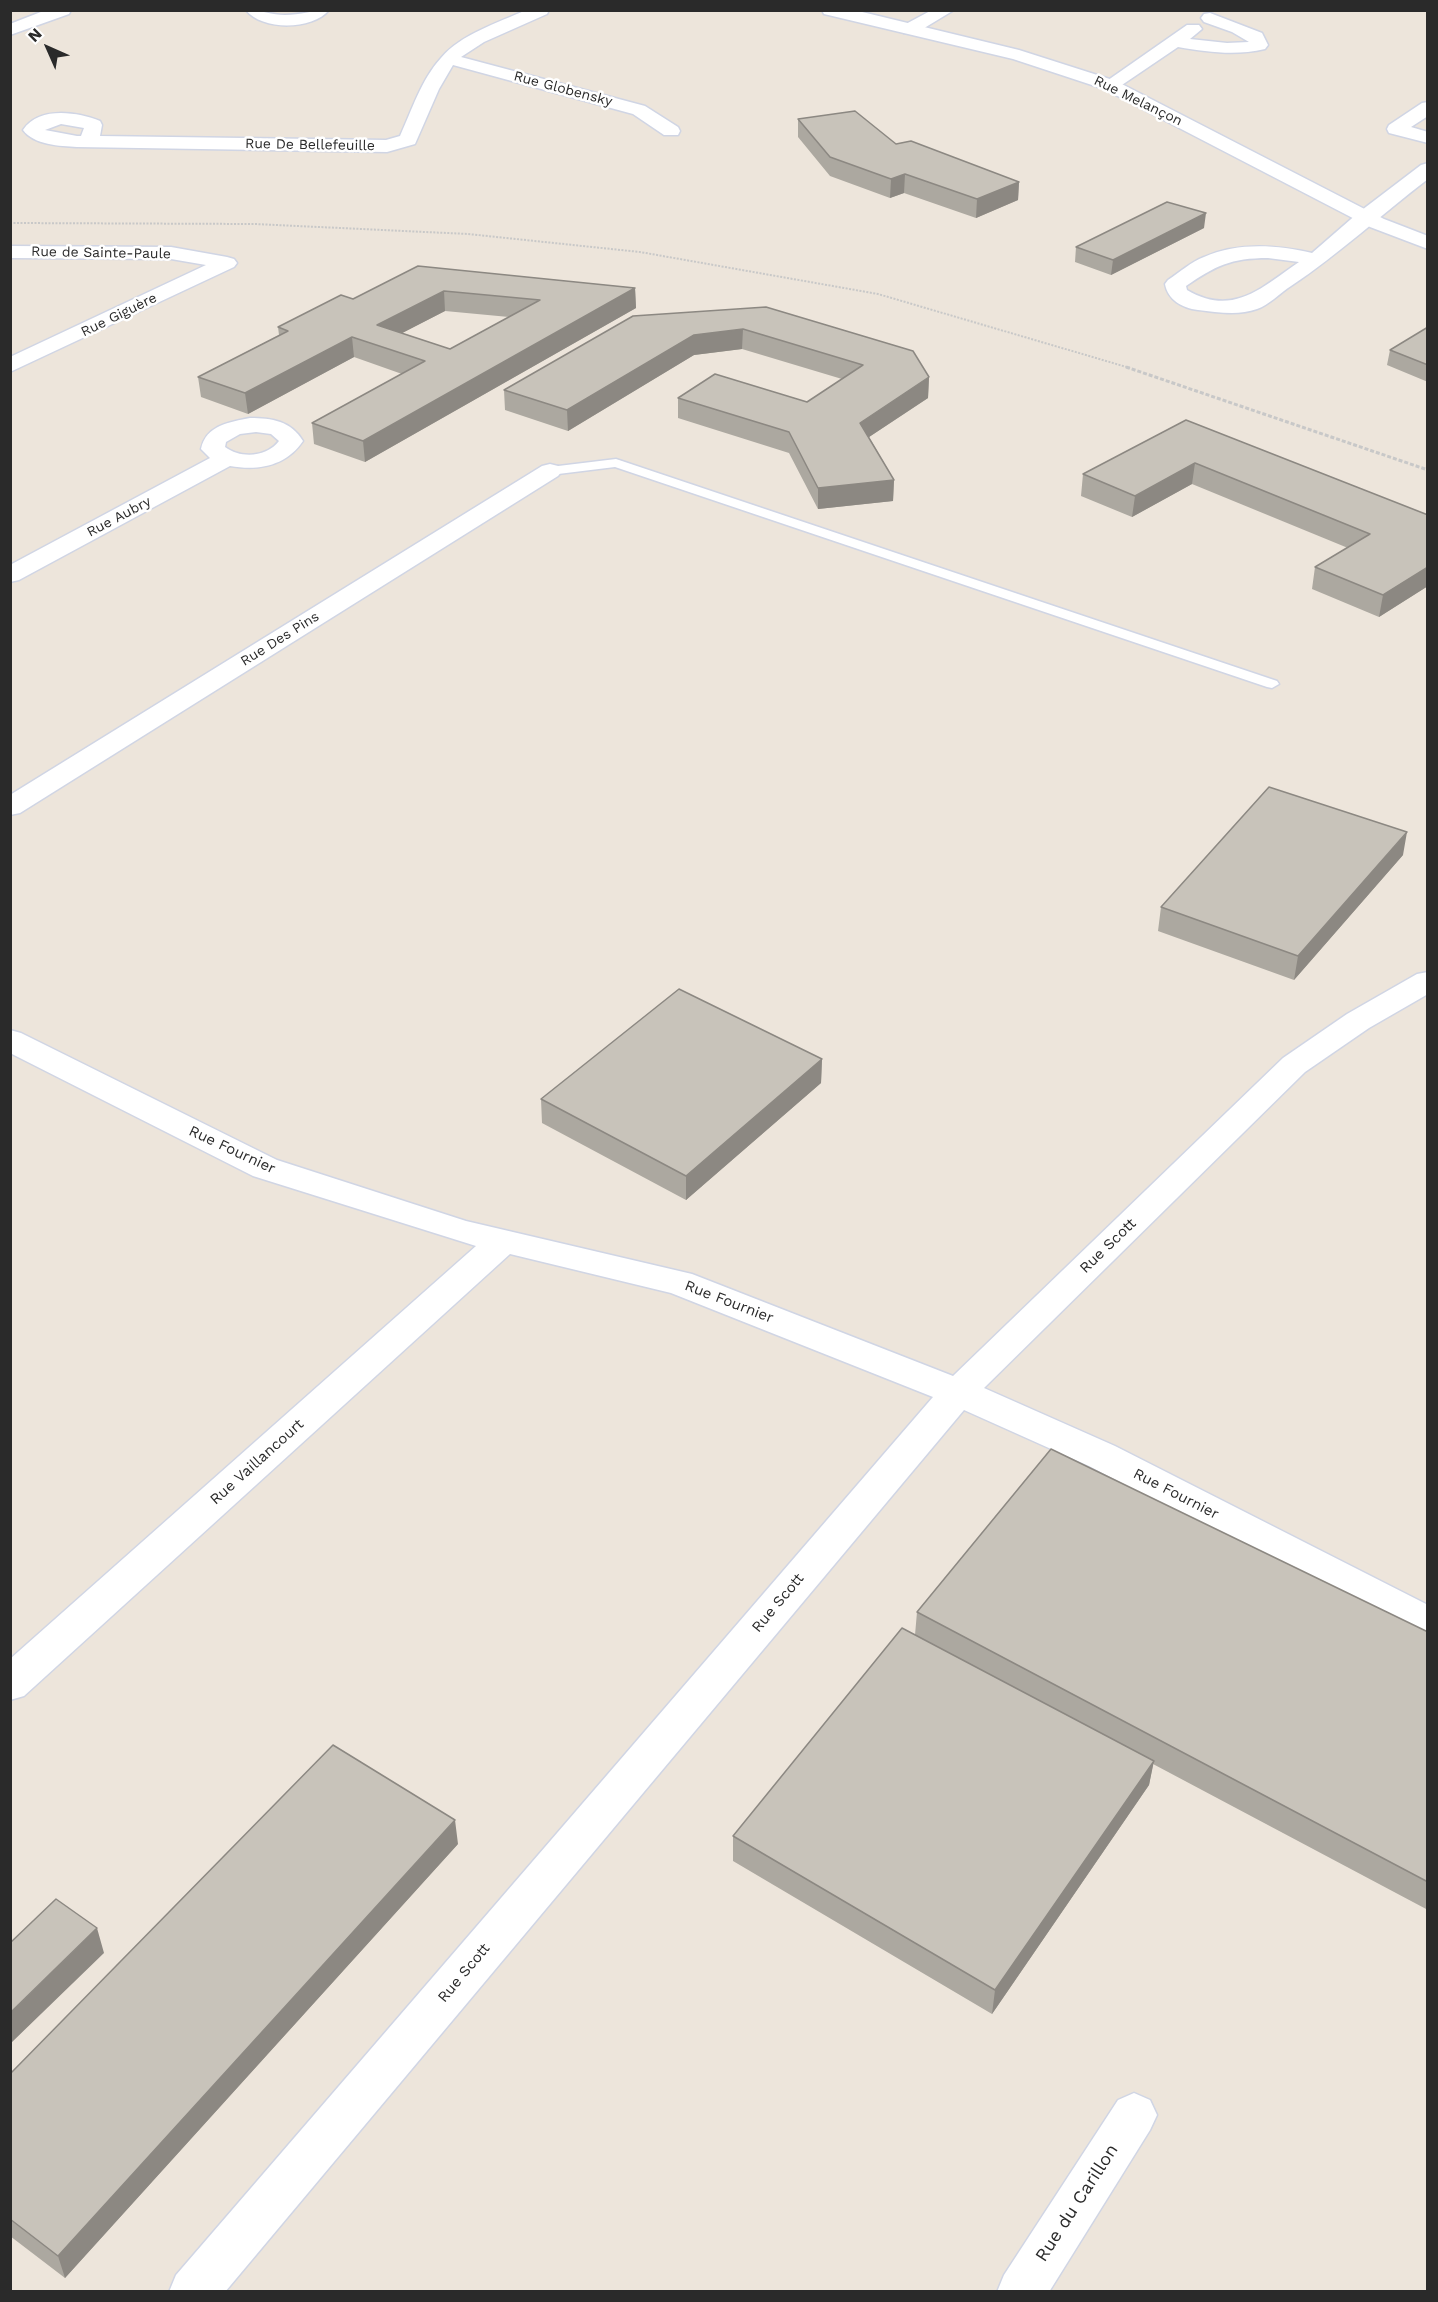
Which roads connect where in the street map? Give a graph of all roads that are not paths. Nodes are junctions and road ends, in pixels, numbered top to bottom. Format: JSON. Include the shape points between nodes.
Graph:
{"nodes":[{"id":1,"x":63,"y":10,"type":"edge"},
{"id":2,"x":254,"y":10,"type":"edge"},
{"id":3,"x":321,"y":10,"type":"edge"},
{"id":4,"x":541,"y":10,"type":"edge"},
{"id":5,"x":830,"y":10,"type":"edge"},
{"id":6,"x":946,"y":10,"type":"edge"},
{"id":7,"x":1216,"y":14,"type":"edge"},
{"id":8,"x":910,"y":29,"type":"junction"},
{"id":9,"x":10,"y":30,"type":"edge"},
{"id":10,"x":1175,"y":41,"type":"junction"},
{"id":11,"x":449,"y":59,"type":"junction"},
{"id":12,"x":1110,"y":85,"type":"junction"},
{"id":13,"x":1428,"y":107,"type":"edge"},
{"id":14,"x":671,"y":131,"type":"dead end"},
{"id":15,"x":1428,"y":138,"type":"edge"},
{"id":16,"x":88,"y":141,"type":"dead end"},
{"id":17,"x":1428,"y":169,"type":"edge"},
{"id":18,"x":1365,"y":217,"type":"junction"},
{"id":19,"x":1428,"y":243,"type":"edge"},
{"id":20,"x":10,"y":252,"type":"edge"},
{"id":21,"x":1316,"y":260,"type":"junction"},
{"id":22,"x":227,"y":263,"type":"joint"},
{"id":23,"x":10,"y":366,"type":"edge"},
{"id":24,"x":227,"y":458,"type":"dead end"},
{"id":25,"x":550,"y":471,"type":"joint"},
{"id":26,"x":10,"y":575,"type":"edge"},
{"id":27,"x":1272,"y":684,"type":"dead end"},
{"id":28,"x":10,"y":807,"type":"edge"},
{"id":29,"x":1428,"y":981,"type":"edge"},
{"id":30,"x":10,"y":1040,"type":"edge"},
{"id":31,"x":503,"y":1241,"type":"junction"},
{"id":32,"x":958,"y":1392,"type":"junction"},
{"id":33,"x":1428,"y":1623,"type":"edge"},
{"id":34,"x":10,"y":1684,"type":"edge"},
{"id":35,"x":1134,"y":2115,"type":"dead end"},
{"id":36,"x":193,"y":2292,"type":"edge"},
{"id":37,"x":1021,"y":2292,"type":"edge"}],
"edges":[{"from":1,"to":9,"type":"street"},
{"from":2,"to":3,"type":"street","via":[[262,17],[280,19],[300,18]]},
{"from":4,"to":11,"type":"street","name":"Rue De Bellefeuille","via":[[479,39]]},
{"from":5,"to":8,"type":"street","name":"Rue Melançon"},
{"from":6,"to":8,"type":"street"},
{"from":7,"to":10,"type":"street"},
{"from":7,"to":10,"type":"street","via":[[1256,37],[1259,45],[1242,50],[1215,49]]},
{"from":8,"to":12,"type":"street","name":"Rue Melançon","via":[[1019,55]]},
{"from":10,"to":12,"type":"street"},
{"from":11,"to":14,"type":"street","name":"Rue Globensky","via":[[639,110]]},
{"from":11,"to":16,"type":"street","name":"Rue De Bellefeuille","via":[[437,76],[408,140],[387,146]]},
{"from":12,"to":18,"type":"street","name":"Rue Melançon"},
{"from":13,"to":15,"type":"street","via":[[1396,129]]},
{"from":17,"to":18,"type":"street"},
{"from":18,"to":19,"type":"street","name":"Rue Melançon"},
{"from":18,"to":21,"type":"street"},
{"from":20,"to":22,"type":"street","name":"Rue de Sainte-Paule","via":[[171,253]]},
{"from":21,"to":21,"type":"street","via":[[1251,304],[1226,307],[1194,303],[1177,293],[1174,284],[1217,258],[1260,251]]},
{"from":22,"to":23,"type":"street","name":"Rue Giguère"},
{"from":24,"to":26,"type":"street","name":"Rue Aubry"},
{"from":25,"to":27,"type":"lane","via":[[616,463]]},
{"from":25,"to":28,"type":"street","name":"Rue Des Pins"},
{"from":29,"to":32,"type":"street","name":"Rue Scott","via":[[1358,1021],[1294,1065]]},
{"from":30,"to":31,"type":"street","name":"Rue Fournier","via":[[265,1168]]},
{"from":31,"to":32,"type":"street","name":"Rue Fournier","via":[[680,1283]]},
{"from":31,"to":34,"type":"street","name":"Rue Vaillancourt"},
{"from":32,"to":33,"type":"street","name":"Rue Fournier","via":[[1102,1456]]},
{"from":32,"to":36,"type":"street","name":"Rue Scott"},
{"from":35,"to":37,"type":"street","name":"Rue du Carillon"}]}
